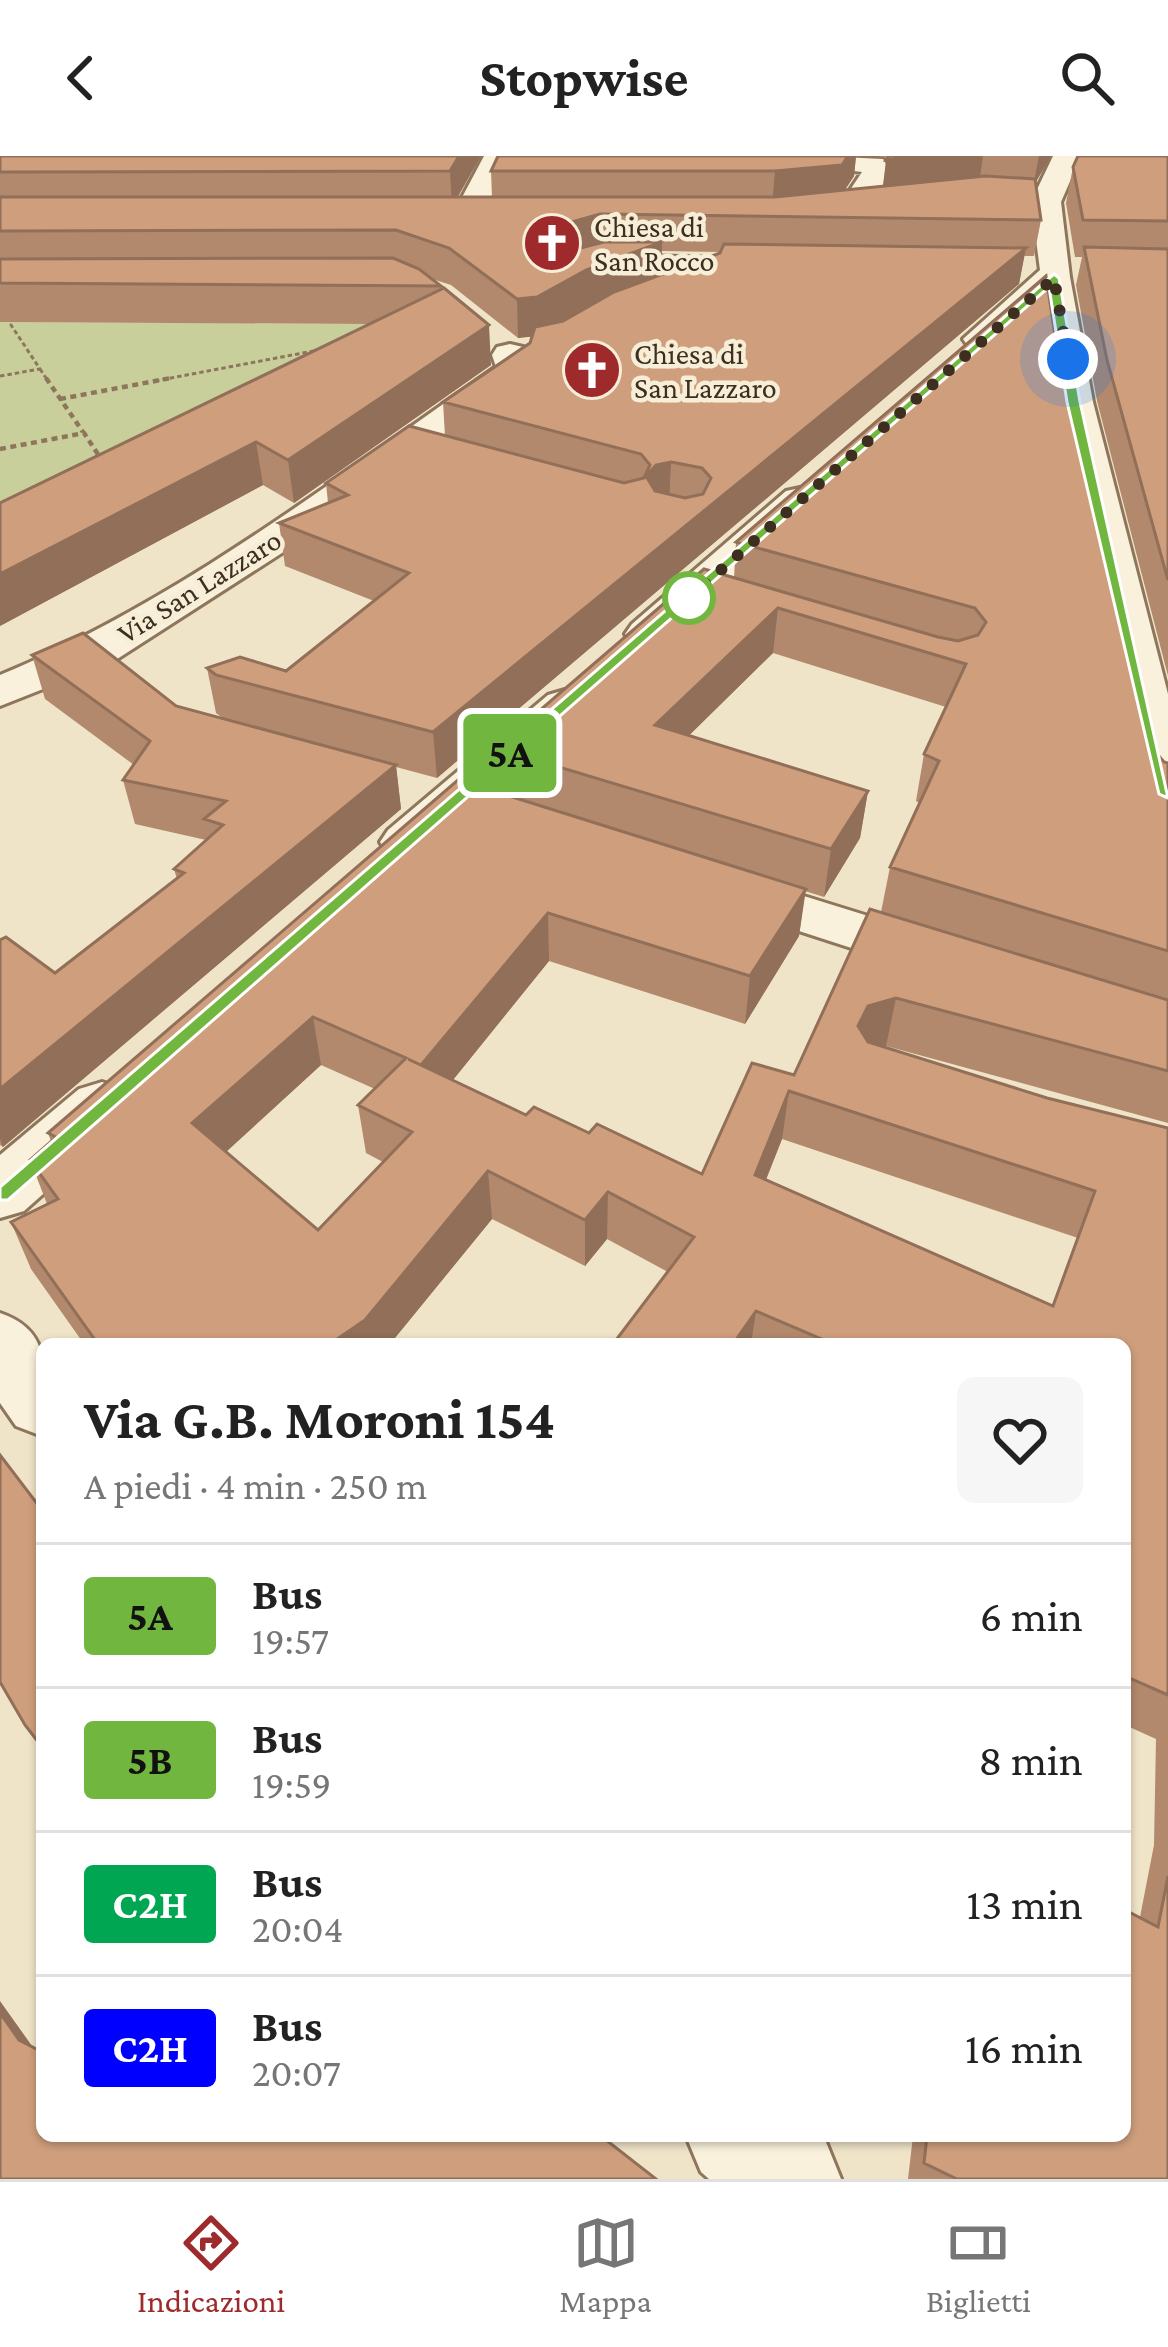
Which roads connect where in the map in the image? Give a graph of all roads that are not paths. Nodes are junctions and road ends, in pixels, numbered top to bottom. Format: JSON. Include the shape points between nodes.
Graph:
{"nodes":[{"id":1,"x":498,"y":156,"type":"edge"},
{"id":2,"x":833,"y":156,"type":"edge"},
{"id":3,"x":1064,"y":161,"type":"edge"},
{"id":4,"x":856,"y":199,"type":"edge"},
{"id":5,"x":506,"y":218,"type":"edge"},
{"id":6,"x":1058,"y":267,"type":"junction"},
{"id":7,"x":711,"y":269,"type":"junction"},
{"id":8,"x":805,"y":269,"type":"edge"},
{"id":9,"x":580,"y":271,"type":"edge"},
{"id":10,"x":656,"y":298,"type":"edge"},
{"id":11,"x":513,"y":345,"type":"dead end"},
{"id":12,"x":956,"y":360,"type":"edge"},
{"id":13,"x":402,"y":447,"type":"junction"},
{"id":14,"x":447,"y":460,"type":"edge"},
{"id":15,"x":838,"y":466,"type":"edge"},
{"id":16,"x":623,"y":655,"type":"edge"},
{"id":17,"x":587,"y":686,"type":"edge"},
{"id":18,"x":0,"y":692,"type":"edge"},
{"id":19,"x":1168,"y":794,"type":"edge"},
{"id":20,"x":430,"y":796,"type":"junction"},
{"id":21,"x":520,"y":824,"type":"edge"},
{"id":22,"x":676,"y":874,"type":"edge"},
{"id":23,"x":362,"y":880,"type":"edge"},
{"id":24,"x":989,"y":973,"type":"edge"},
{"id":25,"x":146,"y":1067,"type":"edge"},
{"id":26,"x":0,"y":1193,"type":"edge"},
{"id":27,"x":0,"y":1343,"type":"edge"},
{"id":28,"x":36,"y":1395,"type":"edge"},
{"id":29,"x":744,"y":2142,"type":"edge"},
{"id":30,"x":789,"y":2179,"type":"edge"}],
"edges":[{"from":1,"to":5,"type":"street","via":[[454,218]]},
{"from":2,"to":4,"type":"street","via":[[873,166]]},
{"from":3,"to":6,"type":"street","via":[[1035,201]]},
{"from":6,"to":12,"type":"street"},
{"from":6,"to":19,"type":"street","via":[[1074,402]]},
{"from":7,"to":8,"type":"street"},
{"from":7,"to":9,"type":"street"},
{"from":7,"to":10,"type":"street","via":[[712,276]]},
{"from":11,"to":13,"type":"street","name":"Via San Lazzaro","via":[[515,370]]},
{"from":13,"to":14,"type":"street"},
{"from":13,"to":18,"type":"street","name":"Via San Lazzaro","via":[[116,664]]},
{"from":15,"to":16,"type":"street","via":[[738,537],[716,599]]},
{"from":17,"to":20,"type":"street"},
{"from":20,"to":21,"type":"street"},
{"from":20,"to":23,"type":"street"},
{"from":22,"to":24,"type":"street"},
{"from":25,"to":26,"type":"street"},
{"from":27,"to":28,"type":"street"},
{"from":29,"to":30,"type":"street"}]}
